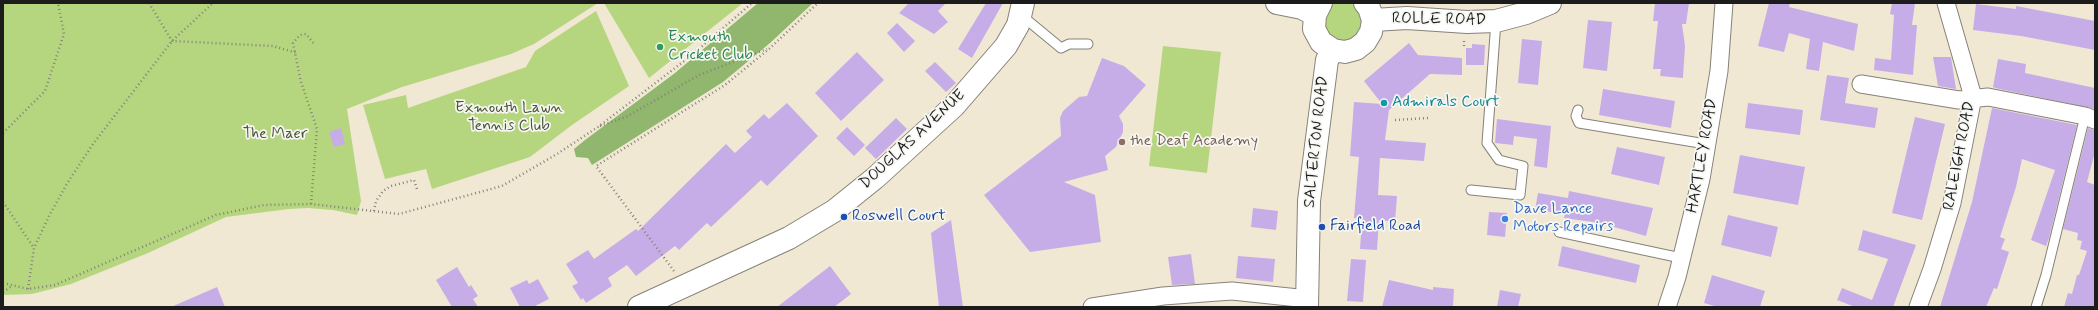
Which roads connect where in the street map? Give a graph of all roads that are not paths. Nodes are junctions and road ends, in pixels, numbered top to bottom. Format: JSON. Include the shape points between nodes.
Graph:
{"nodes":[{"id":1,"x":1277,"y":3,"type":"edge"},
{"id":2,"x":1724,"y":3,"type":"edge"},
{"id":3,"x":1946,"y":3,"type":"edge"},
{"id":4,"x":1540,"y":5,"type":"edge"},
{"id":5,"x":1022,"y":9,"type":"edge"},
{"id":6,"x":1318,"y":9,"type":"edge"},
{"id":7,"x":1369,"y":11,"type":"edge"},
{"id":8,"x":1496,"y":21,"type":"junction"},
{"id":9,"x":1088,"y":44,"type":"dead end"},
{"id":10,"x":1333,"y":50,"type":"junction"},
{"id":11,"x":1861,"y":84,"type":"dead end"},
{"id":12,"x":1973,"y":97,"type":"junction"},
{"id":13,"x":1578,"y":110,"type":"dead end"},
{"id":14,"x":2090,"y":118,"type":"edge"},
{"id":15,"x":1706,"y":144,"type":"junction"},
{"id":16,"x":1471,"y":190,"type":"dead end"},
{"id":17,"x":1559,"y":232,"type":"dead end"},
{"id":18,"x":1681,"y":258,"type":"junction"},
{"id":19,"x":1308,"y":303,"type":"edge"},
{"id":20,"x":639,"y":307,"type":"edge"},
{"id":21,"x":1092,"y":307,"type":"edge"},
{"id":22,"x":1667,"y":307,"type":"edge"},
{"id":23,"x":1918,"y":307,"type":"edge"},
{"id":24,"x":2036,"y":307,"type":"edge"}],
"edges":[{"from":1,"to":6,"type":"street"},
{"from":2,"to":15,"type":"street","name":"HARTLEY ROAD","via":[[1719,71]]},
{"from":3,"to":12,"type":"street","name":"RALEIGH ROAD"},
{"from":4,"to":8,"type":"street","name":"ROLLE ROAD"},
{"from":5,"to":9,"type":"lane","via":[[1061,48],[1069,44]]},
{"from":5,"to":20,"type":"street","name":"DOUGLAS AVENUE","via":[[1006,46],[959,101],[915,144],[834,211],[789,238]]},
{"from":6,"to":10,"type":"street","via":[[1314,29],[1321,42]]},
{"from":7,"to":8,"type":"street","name":"ROLLE ROAD","via":[[1407,18]]},
{"from":7,"to":10,"type":"street","via":[[1371,32],[1365,42],[1356,49],[1345,52]]},
{"from":8,"to":16,"type":"lane","via":[[1487,143],[1499,160],[1523,166],[1520,195]]},
{"from":10,"to":19,"type":"street","name":"SALTERTON ROAD","via":[[1327,60],[1309,201]]},
{"from":11,"to":12,"type":"street","via":[[1959,100]]},
{"from":12,"to":14,"type":"street","via":[[1988,97]]},
{"from":12,"to":23,"type":"street","name":"RALEIGH ROAD","via":[[1952,203]]},
{"from":13,"to":15,"type":"lane","via":[[1576,116],[1579,123]]},
{"from":14,"to":24,"type":"lane"},
{"from":15,"to":18,"type":"street","name":"HARTLEY ROAD","via":[[1701,179]]},
{"from":17,"to":18,"type":"lane"},
{"from":18,"to":22,"type":"street","name":"HARTLEY ROAD"},
{"from":19,"to":21,"type":"street","via":[[1232,291],[1163,296]]}]}
